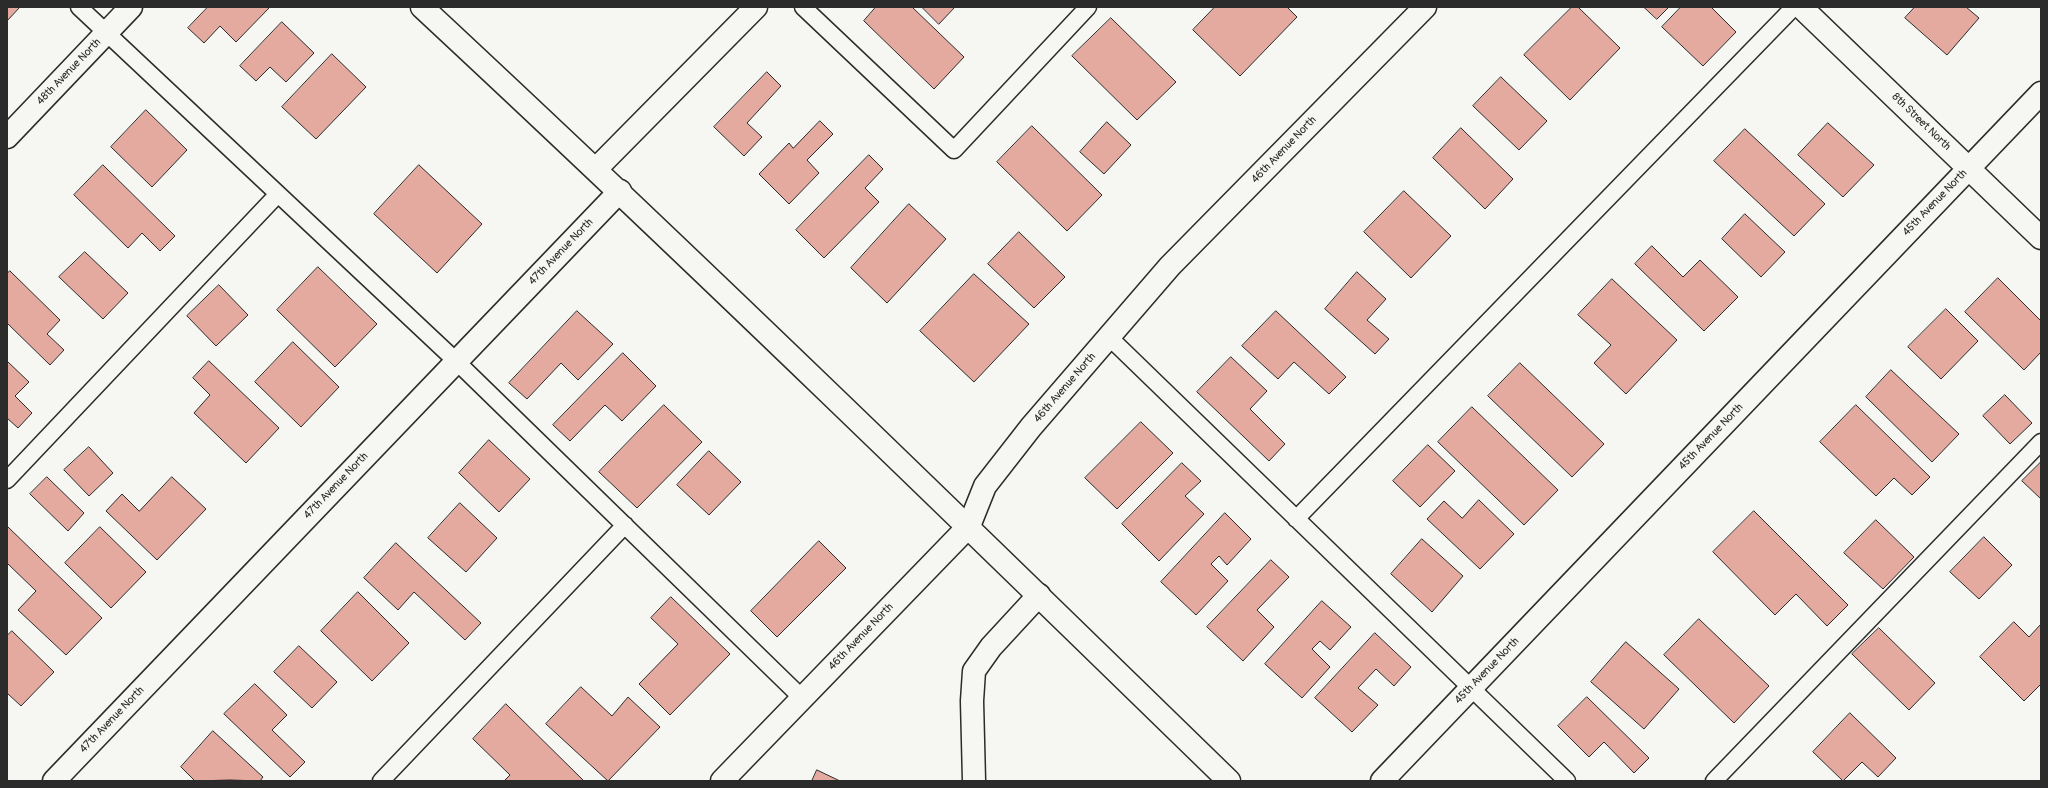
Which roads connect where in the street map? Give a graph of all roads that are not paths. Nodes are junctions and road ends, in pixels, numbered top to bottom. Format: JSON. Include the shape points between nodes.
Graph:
{"nodes":[{"id":1,"x":79,"y":7,"type":"edge"},
{"id":2,"x":131,"y":7,"type":"edge"},
{"id":3,"x":422,"y":7,"type":"edge"},
{"id":4,"x":756,"y":7,"type":"edge"},
{"id":5,"x":803,"y":7,"type":"edge"},
{"id":6,"x":1088,"y":7,"type":"edge"},
{"id":7,"x":1425,"y":7,"type":"edge"},
{"id":8,"x":1794,"y":7,"type":"edge"},
{"id":9,"x":1801,"y":7,"type":"edge"},
{"id":10,"x":106,"y":33,"type":"junction"},
{"id":11,"x":2041,"y":93,"type":"edge"},
{"id":12,"x":7,"y":137,"type":"edge"},
{"id":13,"x":1969,"y":168,"type":"junction"},
{"id":14,"x":596,"y":169,"type":"junction"},
{"id":15,"x":620,"y":191,"type":"junction"},
{"id":16,"x":278,"y":194,"type":"junction"},
{"id":17,"x":2041,"y":238,"type":"edge"},
{"id":18,"x":1108,"y":337,"type":"junction"},
{"id":19,"x":456,"y":361,"type":"junction"},
{"id":20,"x":2041,"y":442,"type":"edge"},
{"id":21,"x":7,"y":480,"type":"edge"},
{"id":22,"x":1296,"y":519,"type":"junction"},
{"id":23,"x":624,"y":525,"type":"junction"},
{"id":24,"x":969,"y":526,"type":"junction"},
{"id":25,"x":1039,"y":595,"type":"junction"},
{"id":26,"x":1470,"y":688,"type":"junction"},
{"id":27,"x":802,"y":698,"type":"junction"},
{"id":28,"x":54,"y":781,"type":"edge"},
{"id":29,"x":381,"y":781,"type":"edge"},
{"id":30,"x":722,"y":781,"type":"edge"},
{"id":31,"x":974,"y":781,"type":"edge"},
{"id":32,"x":1230,"y":781,"type":"edge"},
{"id":33,"x":1382,"y":781,"type":"edge"},
{"id":34,"x":1567,"y":781,"type":"edge"},
{"id":35,"x":1714,"y":781,"type":"edge"}],
"edges":[{"from":1,"to":10,"type":"lane"},
{"from":2,"to":10,"type":"street","name":"48th Avenue North"},
{"from":3,"to":14,"type":"street"},
{"from":4,"to":14,"type":"street"},
{"from":5,"to":6,"type":"lane","via":[[954,150]]},
{"from":7,"to":18,"type":"street","name":"46th Avenue North","via":[[1170,266]]},
{"from":8,"to":22,"type":"lane"},
{"from":9,"to":13,"type":"street","name":"8th Street North"},
{"from":10,"to":12,"type":"street","name":"48th Avenue North"},
{"from":10,"to":16,"type":"lane"},
{"from":11,"to":13,"type":"street","name":"45th Avenue North"},
{"from":13,"to":17,"type":"street","name":"8th Street North"},
{"from":13,"to":26,"type":"street","name":"45th Avenue North"},
{"from":14,"to":15,"type":"street"},
{"from":15,"to":19,"type":"street","name":"47th Avenue North"},
{"from":15,"to":24,"type":"street"},
{"from":16,"to":19,"type":"lane"},
{"from":16,"to":21,"type":"lane"},
{"from":18,"to":22,"type":"lane"},
{"from":18,"to":24,"type":"street","name":"46th Avenue North","via":[[984,486]]},
{"from":19,"to":23,"type":"lane"},
{"from":19,"to":28,"type":"street","name":"47th Avenue North"},
{"from":20,"to":35,"type":"lane"},
{"from":22,"to":26,"type":"lane"},
{"from":23,"to":27,"type":"lane"},
{"from":23,"to":29,"type":"lane"},
{"from":24,"to":25,"type":"street"},
{"from":24,"to":27,"type":"street","name":"46th Avenue North"},
{"from":25,"to":31,"type":"street","via":[[991,647],[974,671]]},
{"from":25,"to":32,"type":"street"},
{"from":26,"to":33,"type":"street","name":"45th Avenue North"},
{"from":26,"to":34,"type":"lane"},
{"from":27,"to":30,"type":"street","name":"46th Avenue North"}]}
